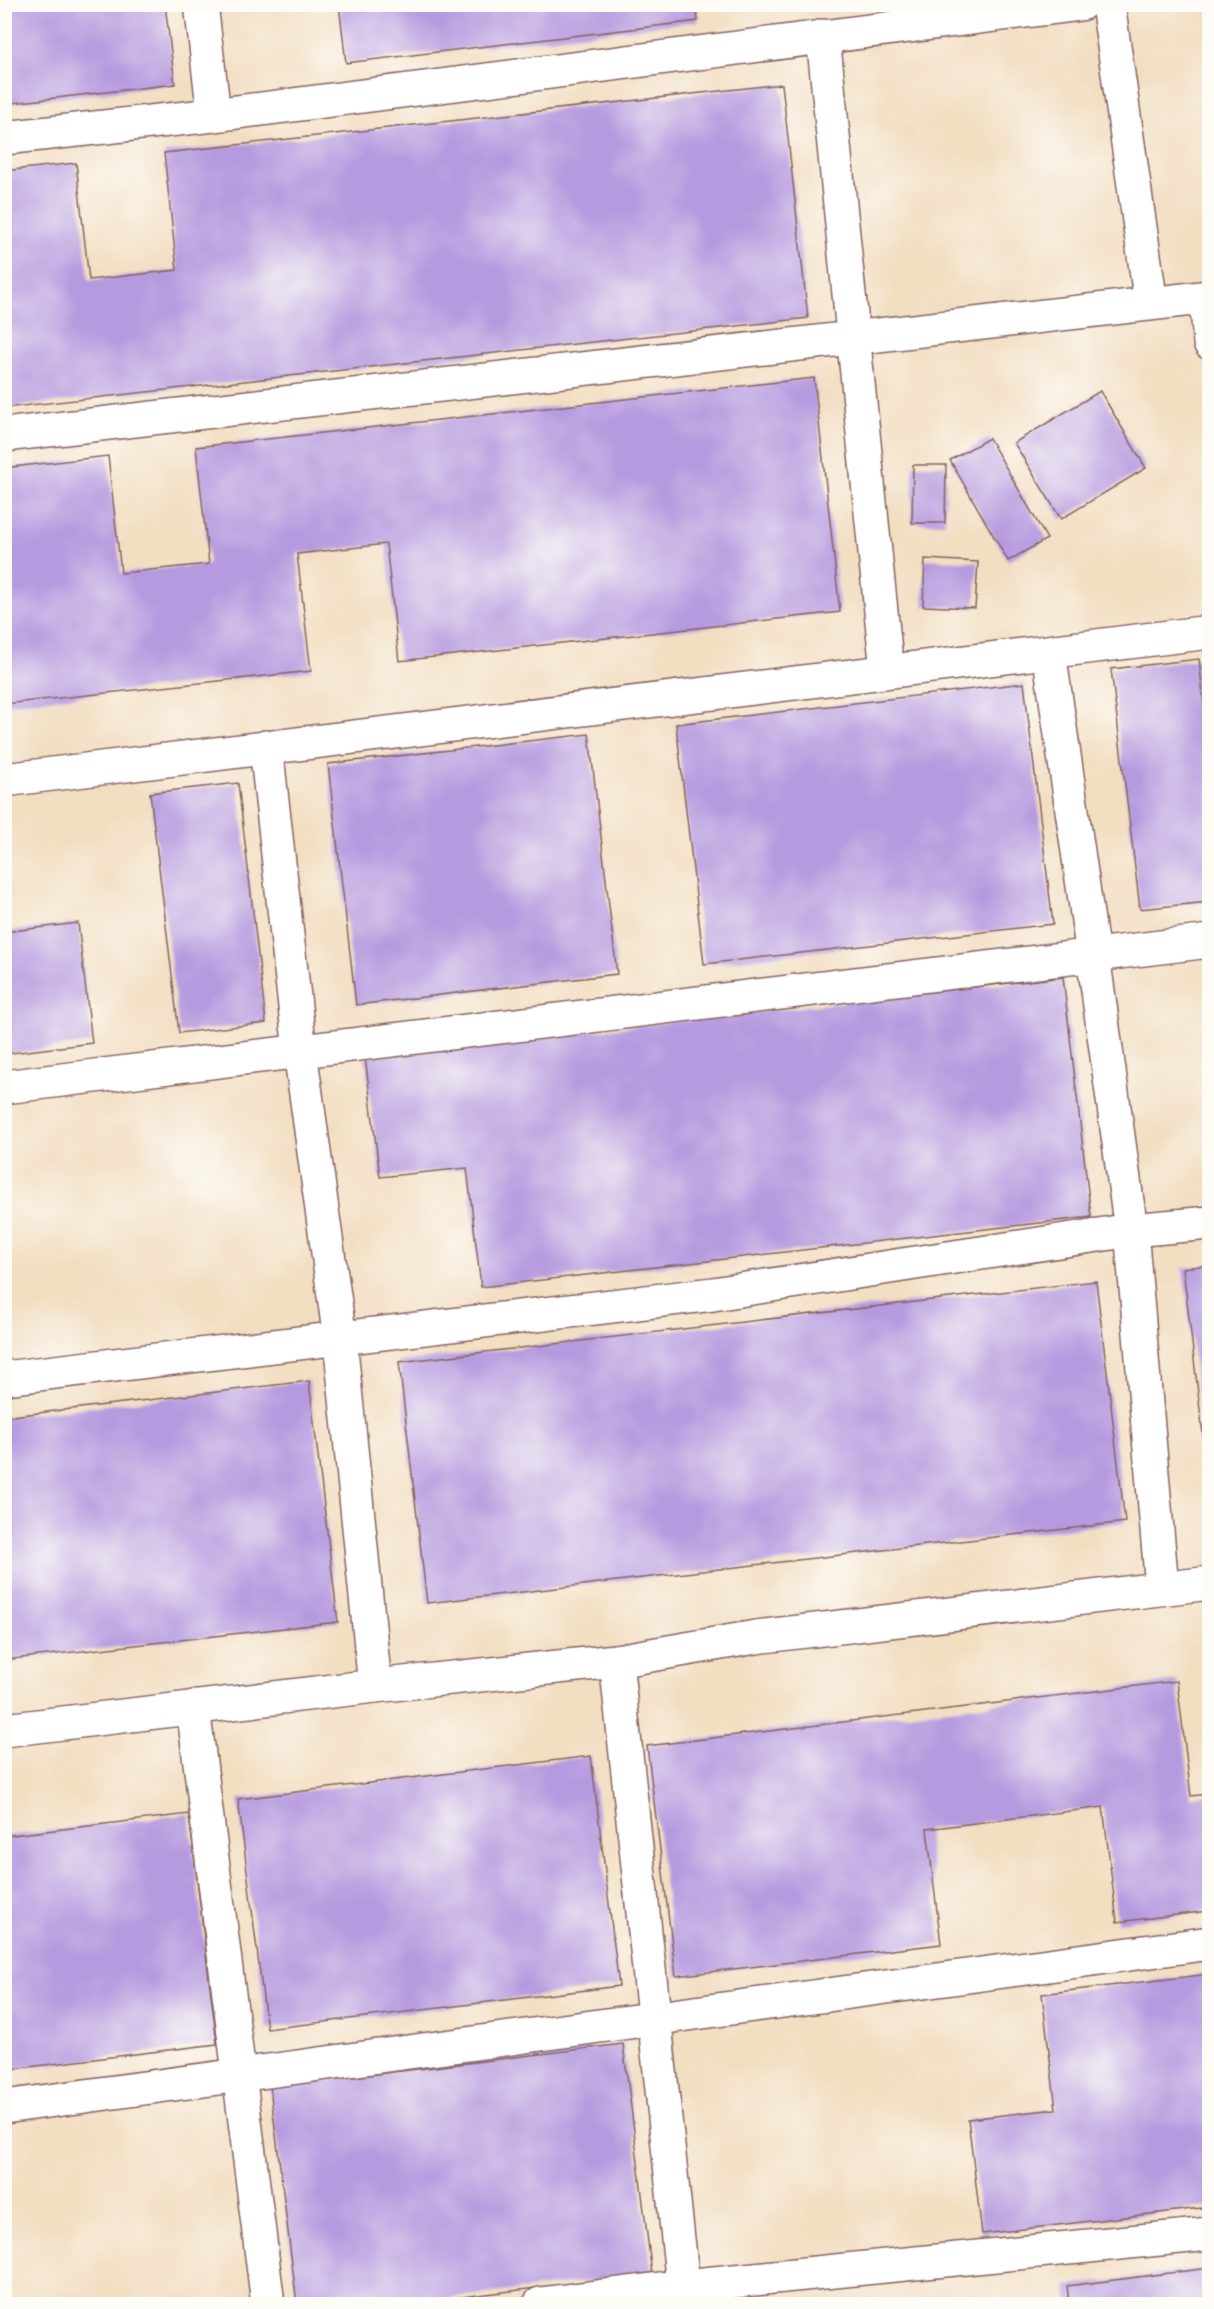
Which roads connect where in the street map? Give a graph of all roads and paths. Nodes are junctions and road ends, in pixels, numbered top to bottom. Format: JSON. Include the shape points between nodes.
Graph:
{"nodes":[{"id":1,"x":201,"y":4,"type":"edge"},
{"id":2,"x":1081,"y":4,"type":"edge"},
{"id":3,"x":1108,"y":4,"type":"edge"},
{"id":4,"x":978,"y":11,"type":"edge"},
{"id":5,"x":823,"y":36,"type":"junction"},
{"id":6,"x":214,"y":116,"type":"junction"},
{"id":7,"x":4,"y":138,"type":"edge"},
{"id":8,"x":1208,"y":297,"type":"edge"},
{"id":9,"x":1151,"y":304,"type":"junction"},
{"id":10,"x":854,"y":338,"type":"junction"},
{"id":11,"x":1209,"y":343,"type":"edge"},
{"id":12,"x":4,"y":435,"type":"edge"},
{"id":13,"x":1209,"y":632,"type":"edge"},
{"id":14,"x":1049,"y":652,"type":"junction"},
{"id":15,"x":887,"y":671,"type":"junction"},
{"id":16,"x":266,"y":747,"type":"junction"},
{"id":17,"x":4,"y":780,"type":"edge"},
{"id":18,"x":1209,"y":941,"type":"edge"},
{"id":19,"x":1093,"y":955,"type":"junction"},
{"id":20,"x":300,"y":1051,"type":"junction"},
{"id":21,"x":4,"y":1087,"type":"edge"},
{"id":22,"x":1209,"y":1223,"type":"edge"},
{"id":23,"x":1131,"y":1230,"type":"junction"},
{"id":24,"x":340,"y":1339,"type":"junction"},
{"id":25,"x":4,"y":1378,"type":"edge"},
{"id":26,"x":1209,"y":1583,"type":"edge"},
{"id":27,"x":1162,"y":1588,"type":"junction"},
{"id":28,"x":616,"y":1661,"type":"junction"},
{"id":29,"x":375,"y":1686,"type":"junction"},
{"id":30,"x":193,"y":1707,"type":"junction"},
{"id":31,"x":4,"y":1730,"type":"edge"},
{"id":32,"x":1209,"y":1943,"type":"edge"},
{"id":33,"x":654,"y":2019,"type":"junction"},
{"id":34,"x":240,"y":2075,"type":"junction"},
{"id":35,"x":4,"y":2107,"type":"edge"},
{"id":36,"x":1209,"y":2234,"type":"edge"},
{"id":37,"x":684,"y":2295,"type":"edge"},
{"id":38,"x":268,"y":2304,"type":"edge"},
{"id":39,"x":540,"y":2304,"type":"edge"}],
"edges":[{"from":1,"to":6,"type":"street"},
{"from":2,"to":4,"type":"street"},
{"from":3,"to":9,"type":"street"},
{"from":4,"to":5,"type":"street"},
{"from":5,"to":6,"type":"street"},
{"from":5,"to":10,"type":"street"},
{"from":6,"to":7,"type":"street"},
{"from":8,"to":9,"type":"street"},
{"from":8,"to":11,"type":"street"},
{"from":9,"to":10,"type":"street"},
{"from":10,"to":12,"type":"street"},
{"from":10,"to":15,"type":"street"},
{"from":13,"to":14,"type":"street"},
{"from":14,"to":15,"type":"street"},
{"from":14,"to":19,"type":"street"},
{"from":15,"to":16,"type":"street"},
{"from":16,"to":17,"type":"street"},
{"from":16,"to":20,"type":"street"},
{"from":18,"to":19,"type":"street"},
{"from":19,"to":20,"type":"street"},
{"from":19,"to":23,"type":"street"},
{"from":20,"to":21,"type":"street"},
{"from":20,"to":24,"type":"street"},
{"from":22,"to":23,"type":"street"},
{"from":23,"to":24,"type":"street","via":[[713,1294]]},
{"from":23,"to":27,"type":"street"},
{"from":24,"to":25,"type":"street"},
{"from":24,"to":29,"type":"street"},
{"from":26,"to":27,"type":"street"},
{"from":27,"to":28,"type":"street","via":[[756,1637]]},
{"from":28,"to":29,"type":"street"},
{"from":28,"to":33,"type":"street"},
{"from":29,"to":30,"type":"street"},
{"from":30,"to":31,"type":"street"},
{"from":30,"to":34,"type":"street"},
{"from":32,"to":33,"type":"street"},
{"from":33,"to":34,"type":"street"},
{"from":33,"to":37,"type":"street"},
{"from":34,"to":35,"type":"street"},
{"from":34,"to":38,"type":"street"},
{"from":36,"to":37,"type":"street"},
{"from":37,"to":39,"type":"street"}]}
